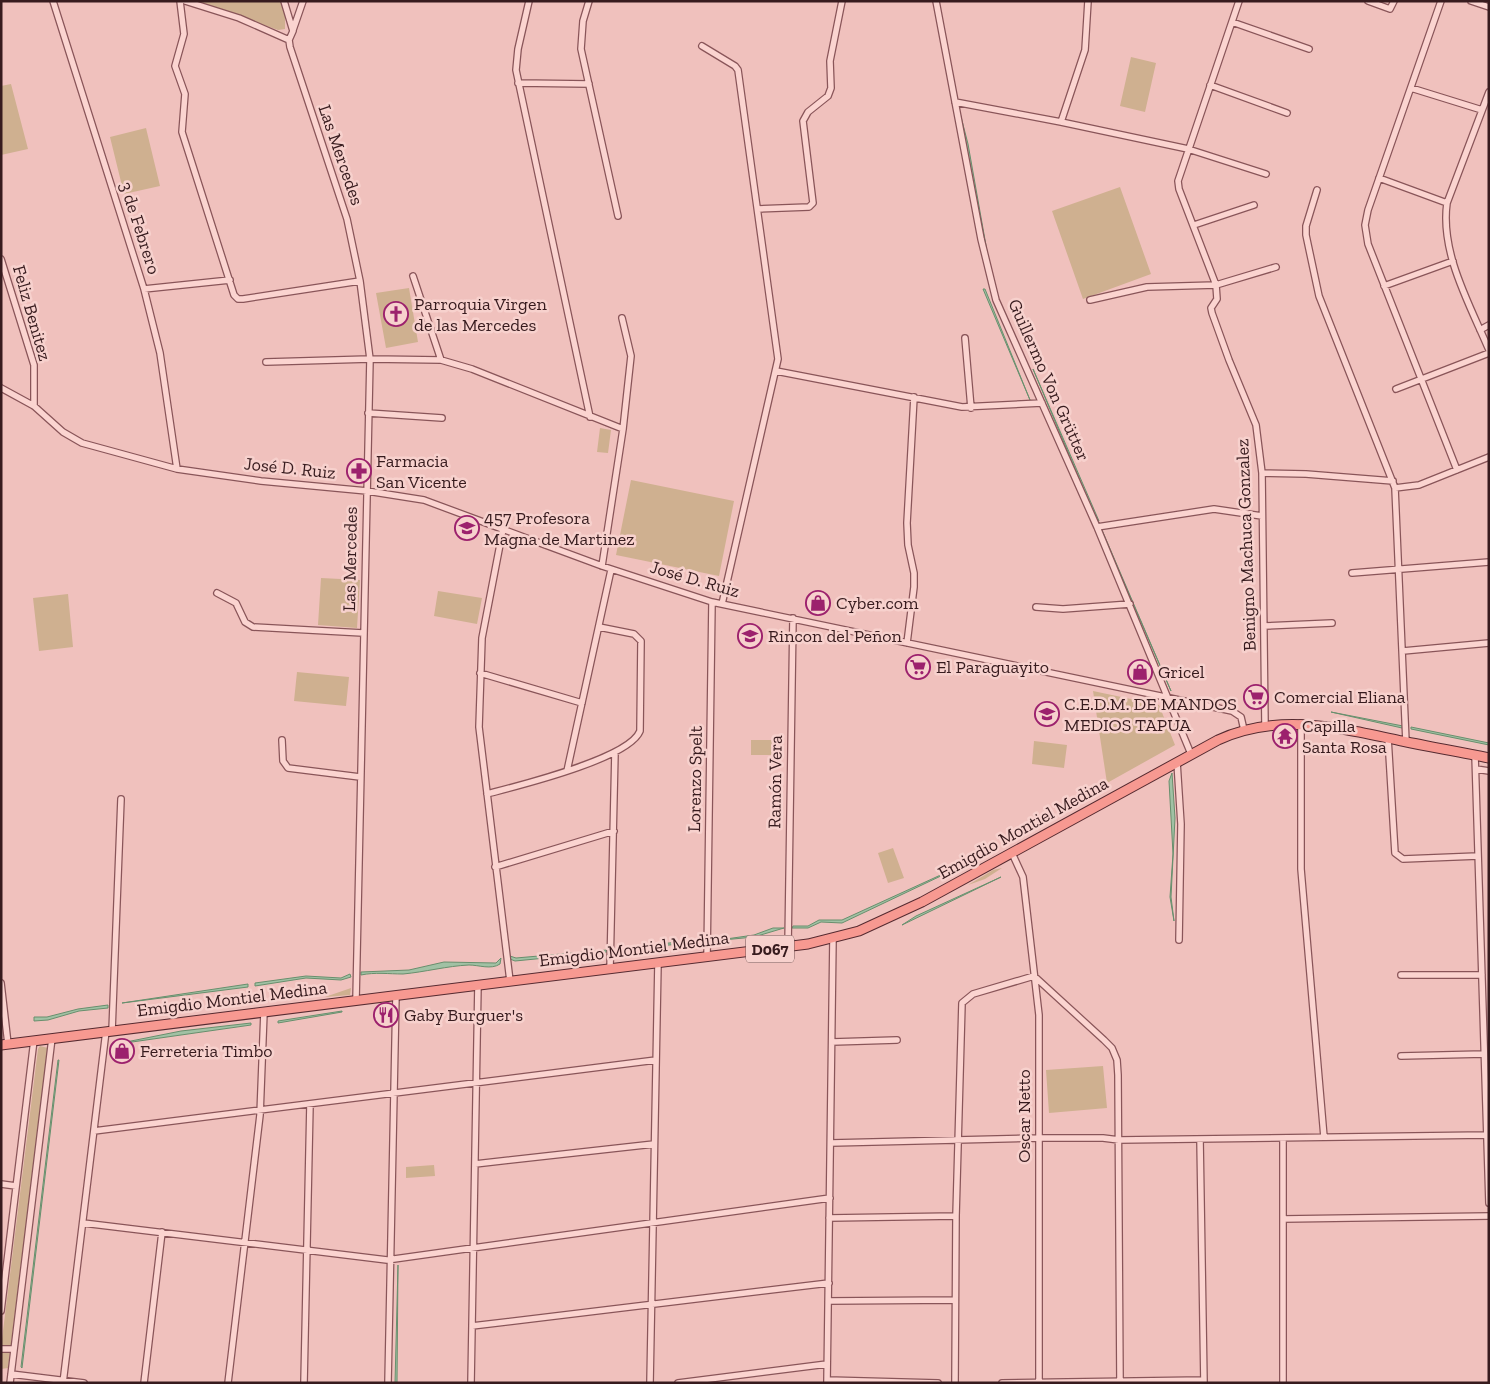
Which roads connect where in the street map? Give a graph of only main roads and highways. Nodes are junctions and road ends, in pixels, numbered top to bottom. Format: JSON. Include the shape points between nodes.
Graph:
{"nodes":[{"id":1,"x":1489,"y":758,"type":"edge"},
{"id":2,"x":5,"y":1044,"type":"edge"}],
"edges":[{"from":1,"to":2,"type":"main road","name":"Emigdio Montiel Medina","number":"D067","via":[[1301,723],[1266,725],[1218,740],[887,919],[833,938],[658,963]]}]}
